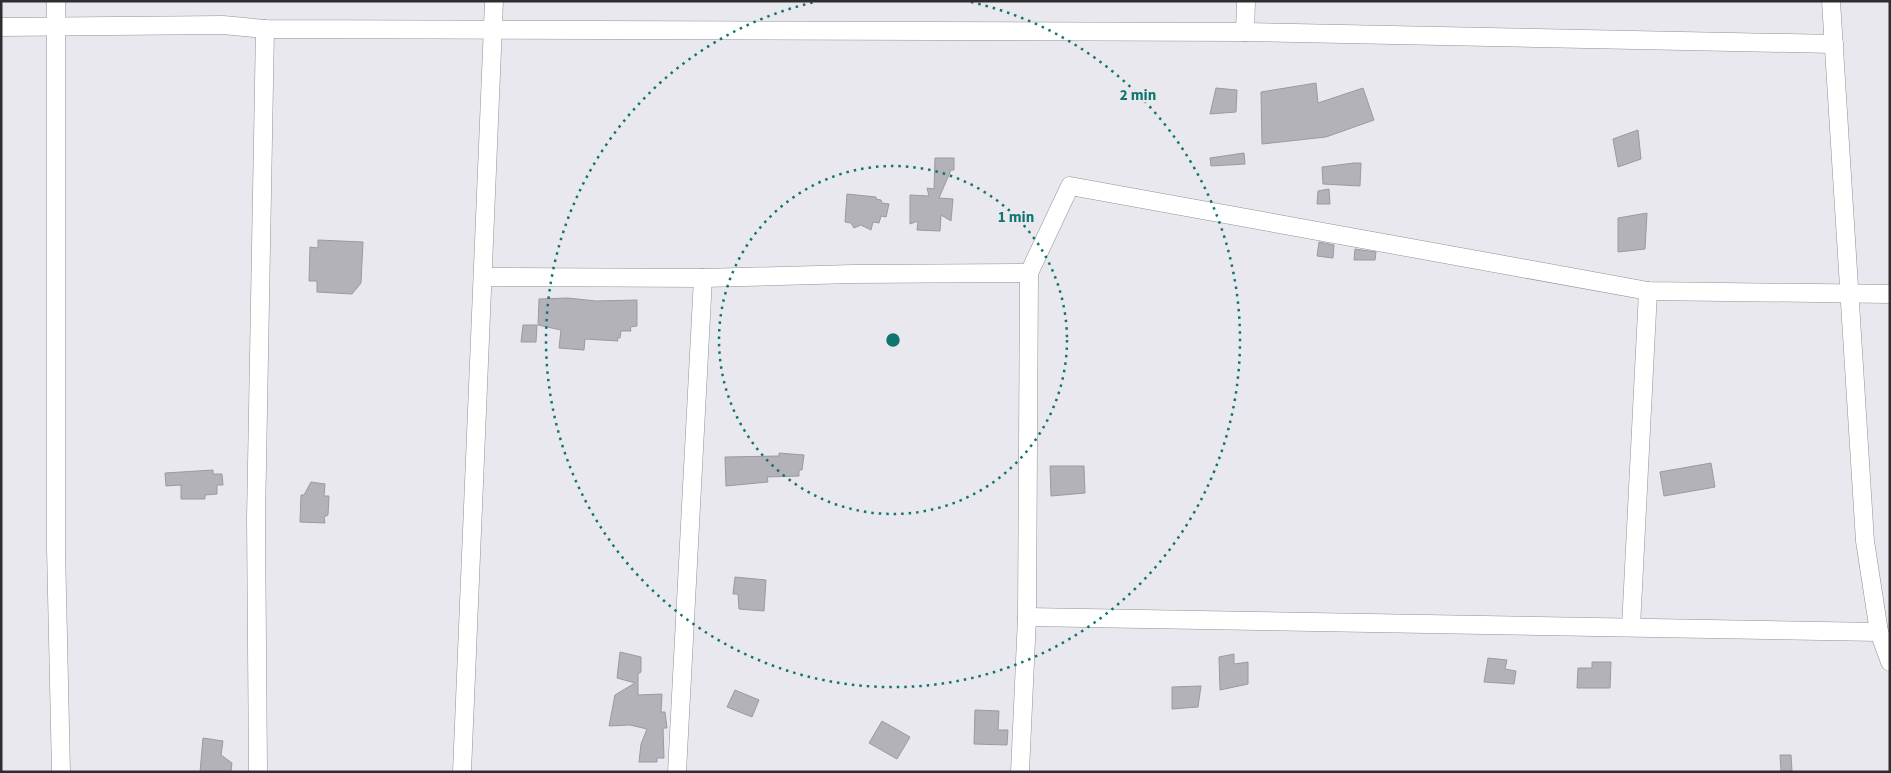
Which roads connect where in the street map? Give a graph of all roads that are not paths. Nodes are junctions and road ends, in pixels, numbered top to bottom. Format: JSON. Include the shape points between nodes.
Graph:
{"nodes":[{"id":1,"x":56,"y":1,"type":"edge"},
{"id":2,"x":494,"y":1,"type":"edge"},
{"id":3,"x":1246,"y":1,"type":"edge"},
{"id":4,"x":1831,"y":1,"type":"edge"},
{"id":5,"x":55,"y":26,"type":"junction"},
{"id":6,"x":1,"y":27,"type":"edge"},
{"id":7,"x":265,"y":29,"type":"junction"},
{"id":8,"x":493,"y":30,"type":"junction"},
{"id":9,"x":1245,"y":32,"type":"junction"},
{"id":10,"x":1834,"y":44,"type":"junction"},
{"id":11,"x":1029,"y":273,"type":"junction"},
{"id":12,"x":484,"y":277,"type":"junction"},
{"id":13,"x":703,"y":278,"type":"junction"},
{"id":14,"x":1648,"y":291,"type":"junction"},
{"id":15,"x":1850,"y":294,"type":"junction"},
{"id":16,"x":1890,"y":294,"type":"edge"},
{"id":17,"x":1027,"y":617,"type":"junction"},
{"id":18,"x":1631,"y":627,"type":"junction"},
{"id":19,"x":1880,"y":632,"type":"junction"},
{"id":20,"x":1890,"y":662,"type":"edge"},
{"id":21,"x":61,"y":772,"type":"edge"},
{"id":22,"x":258,"y":772,"type":"edge"},
{"id":23,"x":462,"y":772,"type":"edge"},
{"id":24,"x":677,"y":772,"type":"edge"},
{"id":25,"x":1020,"y":772,"type":"edge"}],
"edges":[{"from":1,"to":5,"type":"street"},
{"from":2,"to":8,"type":"street"},
{"from":3,"to":9,"type":"street"},
{"from":4,"to":10,"type":"street"},
{"from":5,"to":6,"type":"street"},
{"from":5,"to":7,"type":"street","via":[[223,25]]},
{"from":5,"to":21,"type":"street","via":[[56,548]]},
{"from":7,"to":8,"type":"street"},
{"from":7,"to":22,"type":"street","via":[[256,519]]},
{"from":8,"to":9,"type":"street"},
{"from":8,"to":12,"type":"street"},
{"from":9,"to":10,"type":"street"},
{"from":10,"to":15,"type":"street"},
{"from":11,"to":13,"type":"street"},
{"from":11,"to":14,"type":"street","via":[[1070,186]]},
{"from":11,"to":17,"type":"street"},
{"from":12,"to":13,"type":"street"},
{"from":12,"to":23,"type":"street"},
{"from":13,"to":24,"type":"street"},
{"from":14,"to":15,"type":"street"},
{"from":14,"to":18,"type":"street"},
{"from":15,"to":16,"type":"street"},
{"from":15,"to":19,"type":"street","via":[[1865,541]]},
{"from":17,"to":18,"type":"street"},
{"from":17,"to":25,"type":"street"},
{"from":18,"to":19,"type":"street"},
{"from":19,"to":20,"type":"street"}]}
